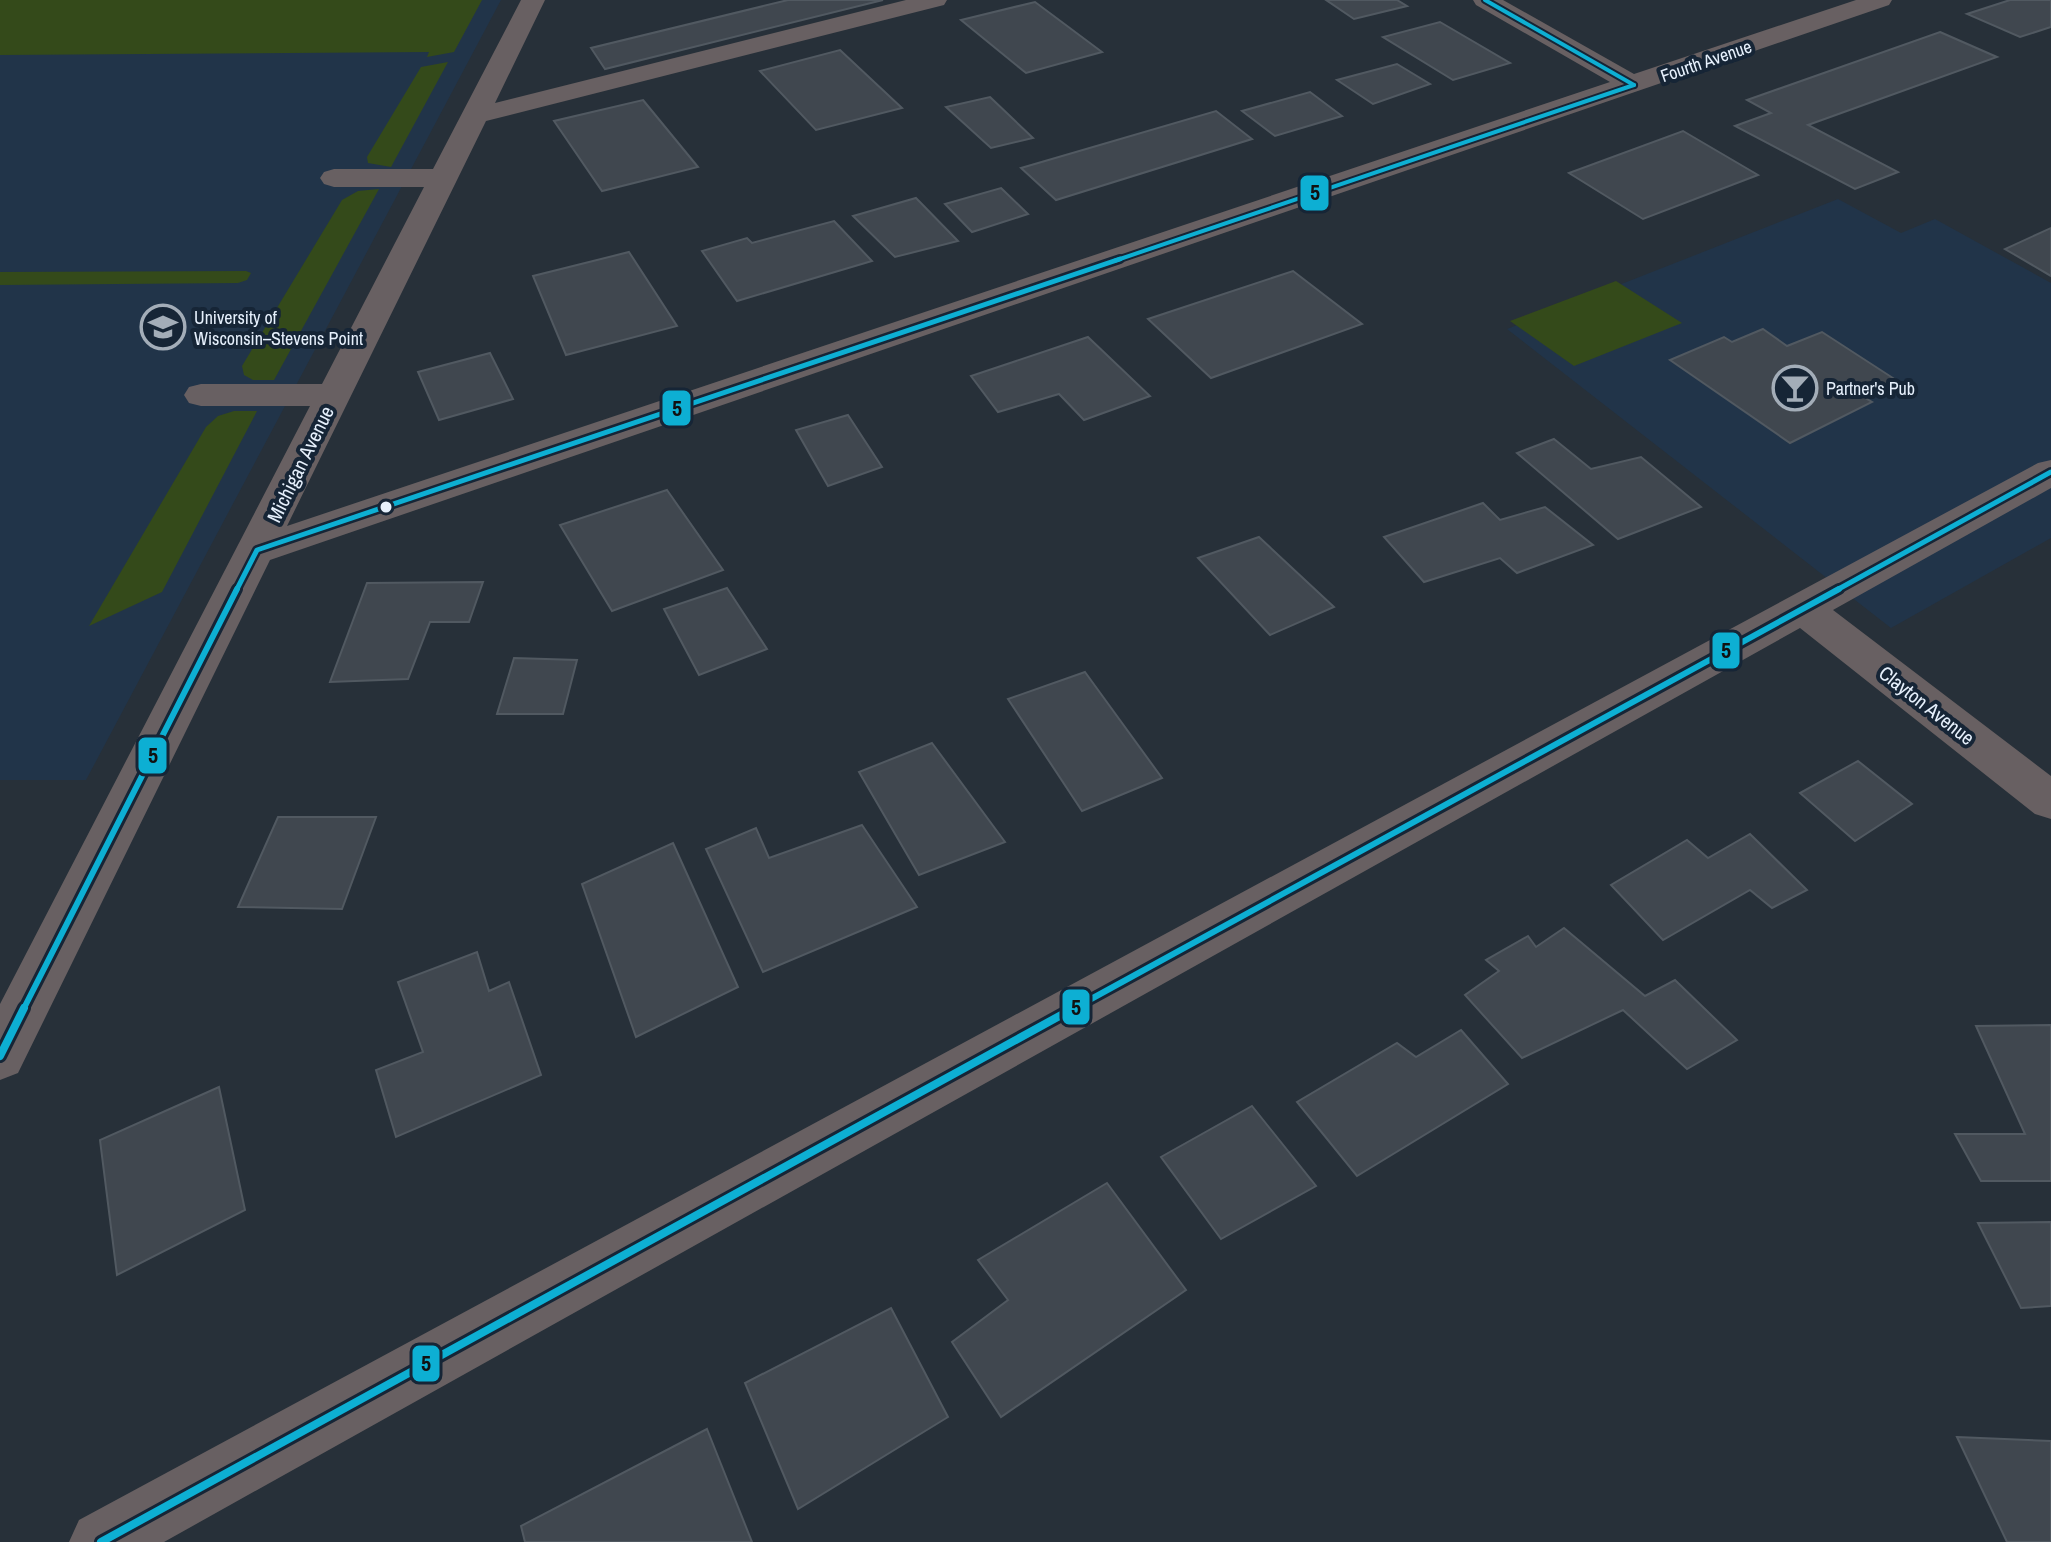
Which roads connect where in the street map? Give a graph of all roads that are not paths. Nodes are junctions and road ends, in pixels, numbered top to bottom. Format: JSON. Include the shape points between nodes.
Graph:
{"nodes":[{"id":1,"x":533,"y":0,"type":"edge"},
{"id":2,"x":935,"y":0,"type":"edge"},
{"id":3,"x":1485,"y":0,"type":"edge"},
{"id":4,"x":1880,"y":0,"type":"edge"},
{"id":5,"x":1634,"y":85,"type":"junction"},
{"id":6,"x":474,"y":116,"type":"junction"},
{"id":7,"x":334,"y":178,"type":"dead end"},
{"id":8,"x":442,"y":178,"type":"junction"},
{"id":9,"x":201,"y":395,"type":"dead end"},
{"id":10,"x":334,"y":395,"type":"junction"},
{"id":11,"x":2051,"y":472,"type":"edge"},
{"id":12,"x":257,"y":550,"type":"junction"},
{"id":13,"x":1804,"y":609,"type":"junction"},
{"id":14,"x":2051,"y":801,"type":"edge"},
{"id":15,"x":0,"y":1056,"type":"edge"},
{"id":16,"x":101,"y":1542,"type":"edge"}],
"edges":[{"from":1,"to":6,"type":"street","name":"Michigan Avenue"},
{"from":2,"to":6,"type":"street"},
{"from":3,"to":5,"type":"street"},
{"from":4,"to":5,"type":"street","name":"Fourth Avenue"},
{"from":5,"to":12,"type":"street","name":"Fourth Avenue"},
{"from":6,"to":8,"type":"street","name":"Michigan Avenue"},
{"from":7,"to":8,"type":"street"},
{"from":8,"to":10,"type":"street","name":"Michigan Avenue"},
{"from":9,"to":10,"type":"street"},
{"from":10,"to":12,"type":"street","name":"Michigan Avenue"},
{"from":11,"to":13,"type":"street"},
{"from":12,"to":15,"type":"street","name":"Michigan Avenue"},
{"from":13,"to":14,"type":"street","name":"Clayton Avenue"},
{"from":13,"to":16,"type":"street"}]}
